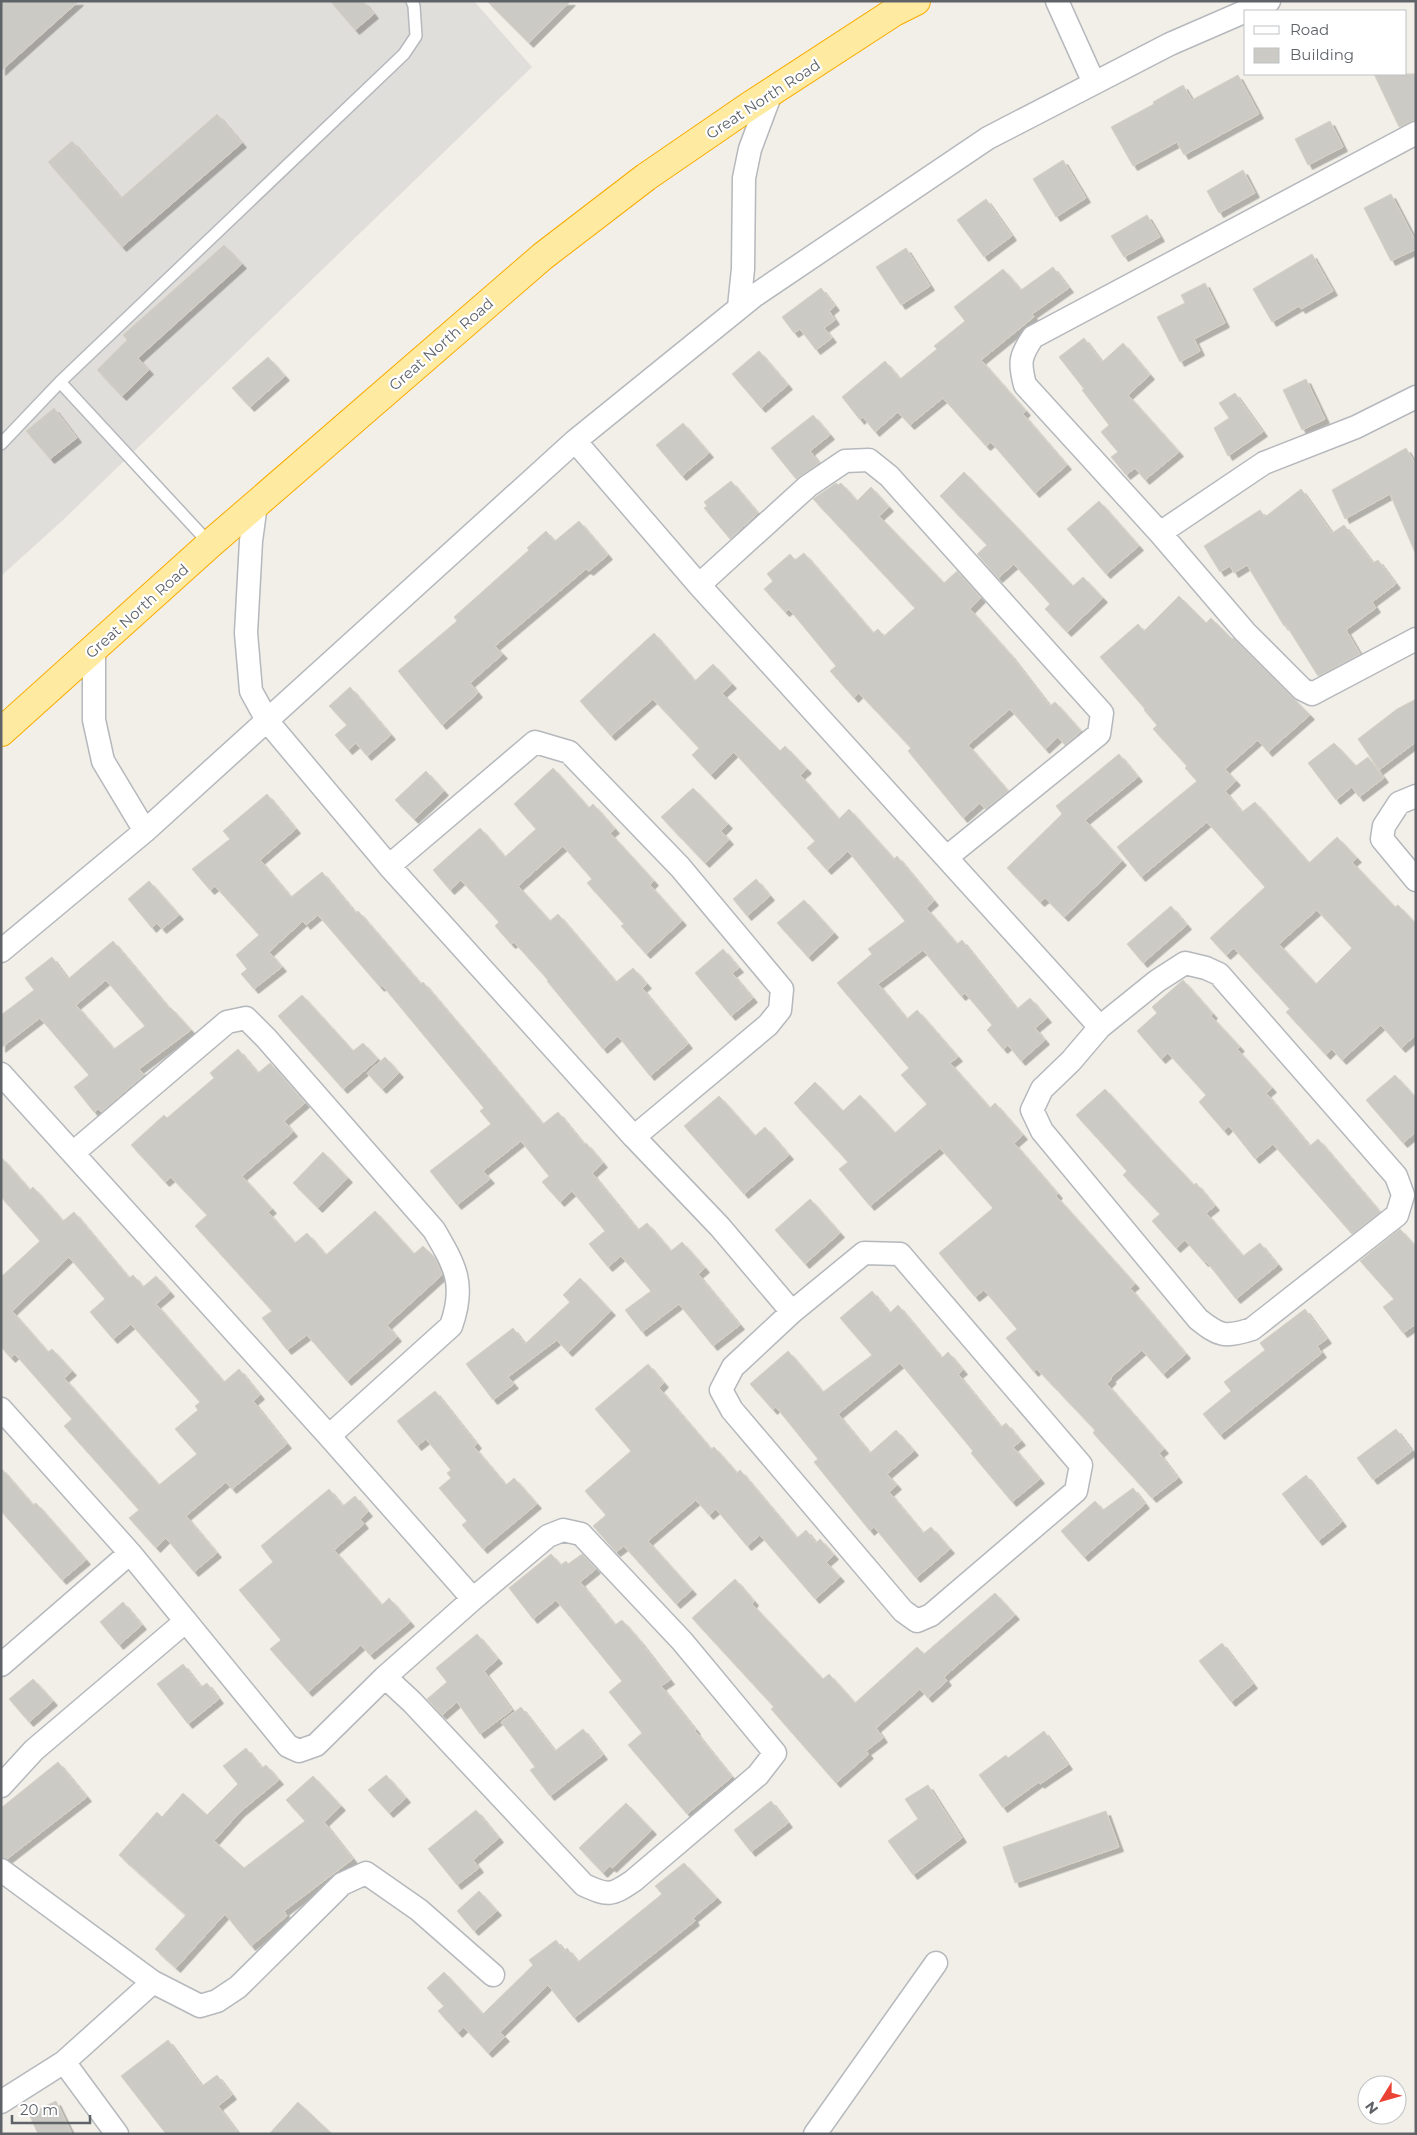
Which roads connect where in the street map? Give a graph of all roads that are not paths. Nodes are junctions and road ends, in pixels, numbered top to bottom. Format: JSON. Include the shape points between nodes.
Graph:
{"nodes":[{"id":1,"x":412,"y":1,"type":"edge"},
{"id":2,"x":916,"y":1,"type":"edge"},
{"id":3,"x":1057,"y":1,"type":"edge"},
{"id":4,"x":1269,"y":1,"type":"edge"},
{"id":5,"x":1248,"y":10,"type":"edge"},
{"id":6,"x":1244,"y":12,"type":"edge"},
{"id":7,"x":1094,"y":83,"type":"junction"},
{"id":8,"x":772,"y":93,"type":"junction"},
{"id":9,"x":1416,"y":133,"type":"edge"},
{"id":10,"x":739,"y":307,"type":"junction"},
{"id":11,"x":60,"y":382,"type":"junction"},
{"id":12,"x":1416,"y":397,"type":"edge"},
{"id":13,"x":575,"y":441,"type":"junction"},
{"id":14,"x":1,"y":444,"type":"edge"},
{"id":15,"x":256,"y":504,"type":"junction"},
{"id":16,"x":1160,"y":533,"type":"junction"},
{"id":17,"x":210,"y":544,"type":"junction"},
{"id":18,"x":699,"y":585,"type":"junction"},
{"id":19,"x":1416,"y":639,"type":"edge"},
{"id":20,"x":94,"y":650,"type":"junction"},
{"id":21,"x":268,"y":722,"type":"junction"},
{"id":22,"x":1,"y":732,"type":"edge"},
{"id":23,"x":1416,"y":796,"type":"edge"},
{"id":24,"x":145,"y":831,"type":"junction"},
{"id":25,"x":947,"y":857,"type":"junction"},
{"id":26,"x":389,"y":866,"type":"junction"},
{"id":27,"x":1416,"y":880,"type":"edge"},
{"id":28,"x":1,"y":951,"type":"edge"},
{"id":29,"x":1100,"y":1027,"type":"junction"},
{"id":30,"x":1,"y":1074,"type":"edge"},
{"id":31,"x":634,"y":1137,"type":"junction"},
{"id":32,"x":73,"y":1153,"type":"junction"},
{"id":33,"x":792,"y":1312,"type":"junction"},
{"id":34,"x":1,"y":1409,"type":"edge"},
{"id":35,"x":329,"y":1436,"type":"junction"},
{"id":36,"x":130,"y":1553,"type":"junction"},
{"id":37,"x":473,"y":1599,"type":"junction"},
{"id":38,"x":186,"y":1621,"type":"junction"},
{"id":39,"x":1,"y":1665,"type":"edge"},
{"id":40,"x":385,"y":1677,"type":"junction"},
{"id":41,"x":5,"y":1771,"type":"edge"},
{"id":42,"x":1,"y":1870,"type":"edge"},
{"id":43,"x":936,"y":1963,"type":"dead end"},
{"id":44,"x":493,"y":1975,"type":"dead end"},
{"id":45,"x":153,"y":1982,"type":"junction"},
{"id":46,"x":64,"y":2062,"type":"junction"},
{"id":47,"x":1,"y":2102,"type":"edge"},
{"id":48,"x":116,"y":2134,"type":"edge"},
{"id":49,"x":815,"y":2134,"type":"edge"}],
"edges":[{"from":1,"to":11,"type":"lane","via":[[416,36],[404,54]]},
{"from":2,"to":8,"type":"highway","name":"Great North Road","via":[[894,12]]},
{"from":3,"to":7,"type":"street"},
{"from":4,"to":5,"type":"street"},
{"from":6,"to":7,"type":"street","via":[[1170,44]]},
{"from":7,"to":10,"type":"street","via":[[988,138]]},
{"from":8,"to":10,"type":"street","via":[[750,149],[744,178],[744,269]]},
{"from":8,"to":15,"type":"highway","name":"Great North Road","via":[[646,176],[544,256]]},
{"from":9,"to":16,"type":"street","via":[[1033,337],[1023,352],[1020,367],[1026,385]]},
{"from":10,"to":13,"type":"street"},
{"from":11,"to":14,"type":"lane"},
{"from":11,"to":17,"type":"lane"},
{"from":12,"to":16,"type":"street","via":[[1356,427],[1264,463]]},
{"from":13,"to":18,"type":"street"},
{"from":13,"to":21,"type":"street"},
{"from":15,"to":17,"type":"highway","name":"Great North Road"},
{"from":15,"to":21,"type":"street","via":[[246,633],[251,691]]},
{"from":16,"to":19,"type":"street","via":[[1245,632],[1302,689],[1312,694]]},
{"from":17,"to":20,"type":"highway","name":"Great North Road"},
{"from":18,"to":25,"type":"street"},
{"from":18,"to":25,"type":"street","via":[[808,486],[846,461],[869,460],[889,476],[1102,713],[1099,734]]},
{"from":20,"to":22,"type":"highway","name":"Great North Road"},
{"from":20,"to":24,"type":"street","via":[[94,720],[103,761]]},
{"from":21,"to":24,"type":"street"},
{"from":21,"to":26,"type":"street"},
{"from":23,"to":27,"type":"street","via":[[1399,803],[1384,826],[1382,839]]},
{"from":24,"to":28,"type":"street"},
{"from":25,"to":29,"type":"street"},
{"from":26,"to":31,"type":"street"},
{"from":26,"to":31,"type":"street","via":[[536,742],[569,752],[680,867],[782,989],[780,1010],[768,1025]]},
{"from":29,"to":29,"type":"street","via":[[1072,1061],[1042,1089],[1032,1110],[1042,1131],[1198,1319],[1215,1332],[1234,1335],[1252,1328],[1397,1214],[1403,1195],[1396,1176],[1219,974],[1185,963]]},
{"from":30,"to":32,"type":"street"},
{"from":31,"to":33,"type":"street","via":[[720,1227]]},
{"from":32,"to":35,"type":"street"},
{"from":32,"to":35,"type":"street","via":[[227,1022],[246,1018],[266,1038],[434,1230],[450,1258],[458,1282],[458,1306],[451,1326]]},
{"from":33,"to":33,"type":"street","via":[[733,1367],[721,1390],[732,1410],[903,1611],[917,1621],[931,1615],[1076,1491],[1081,1465],[900,1254],[864,1253]]},
{"from":34,"to":36,"type":"street"},
{"from":35,"to":37,"type":"street"},
{"from":36,"to":38,"type":"street"},
{"from":36,"to":39,"type":"street"},
{"from":37,"to":40,"type":"street"},
{"from":37,"to":40,"type":"street","via":[[548,1536],[563,1530],[581,1534],[682,1641],[775,1753],[758,1775],[633,1881],[616,1893],[601,1893],[584,1885]]},
{"from":38,"to":40,"type":"street","via":[[288,1746],[299,1751],[316,1745]]},
{"from":38,"to":41,"type":"street"},
{"from":42,"to":45,"type":"street"},
{"from":43,"to":49,"type":"street"},
{"from":44,"to":45,"type":"street","via":[[419,1910],[366,1872],[342,1884],[238,1987],[217,2000],[200,2006]]},
{"from":45,"to":46,"type":"street"},
{"from":46,"to":47,"type":"street"},
{"from":46,"to":48,"type":"street"}]}
